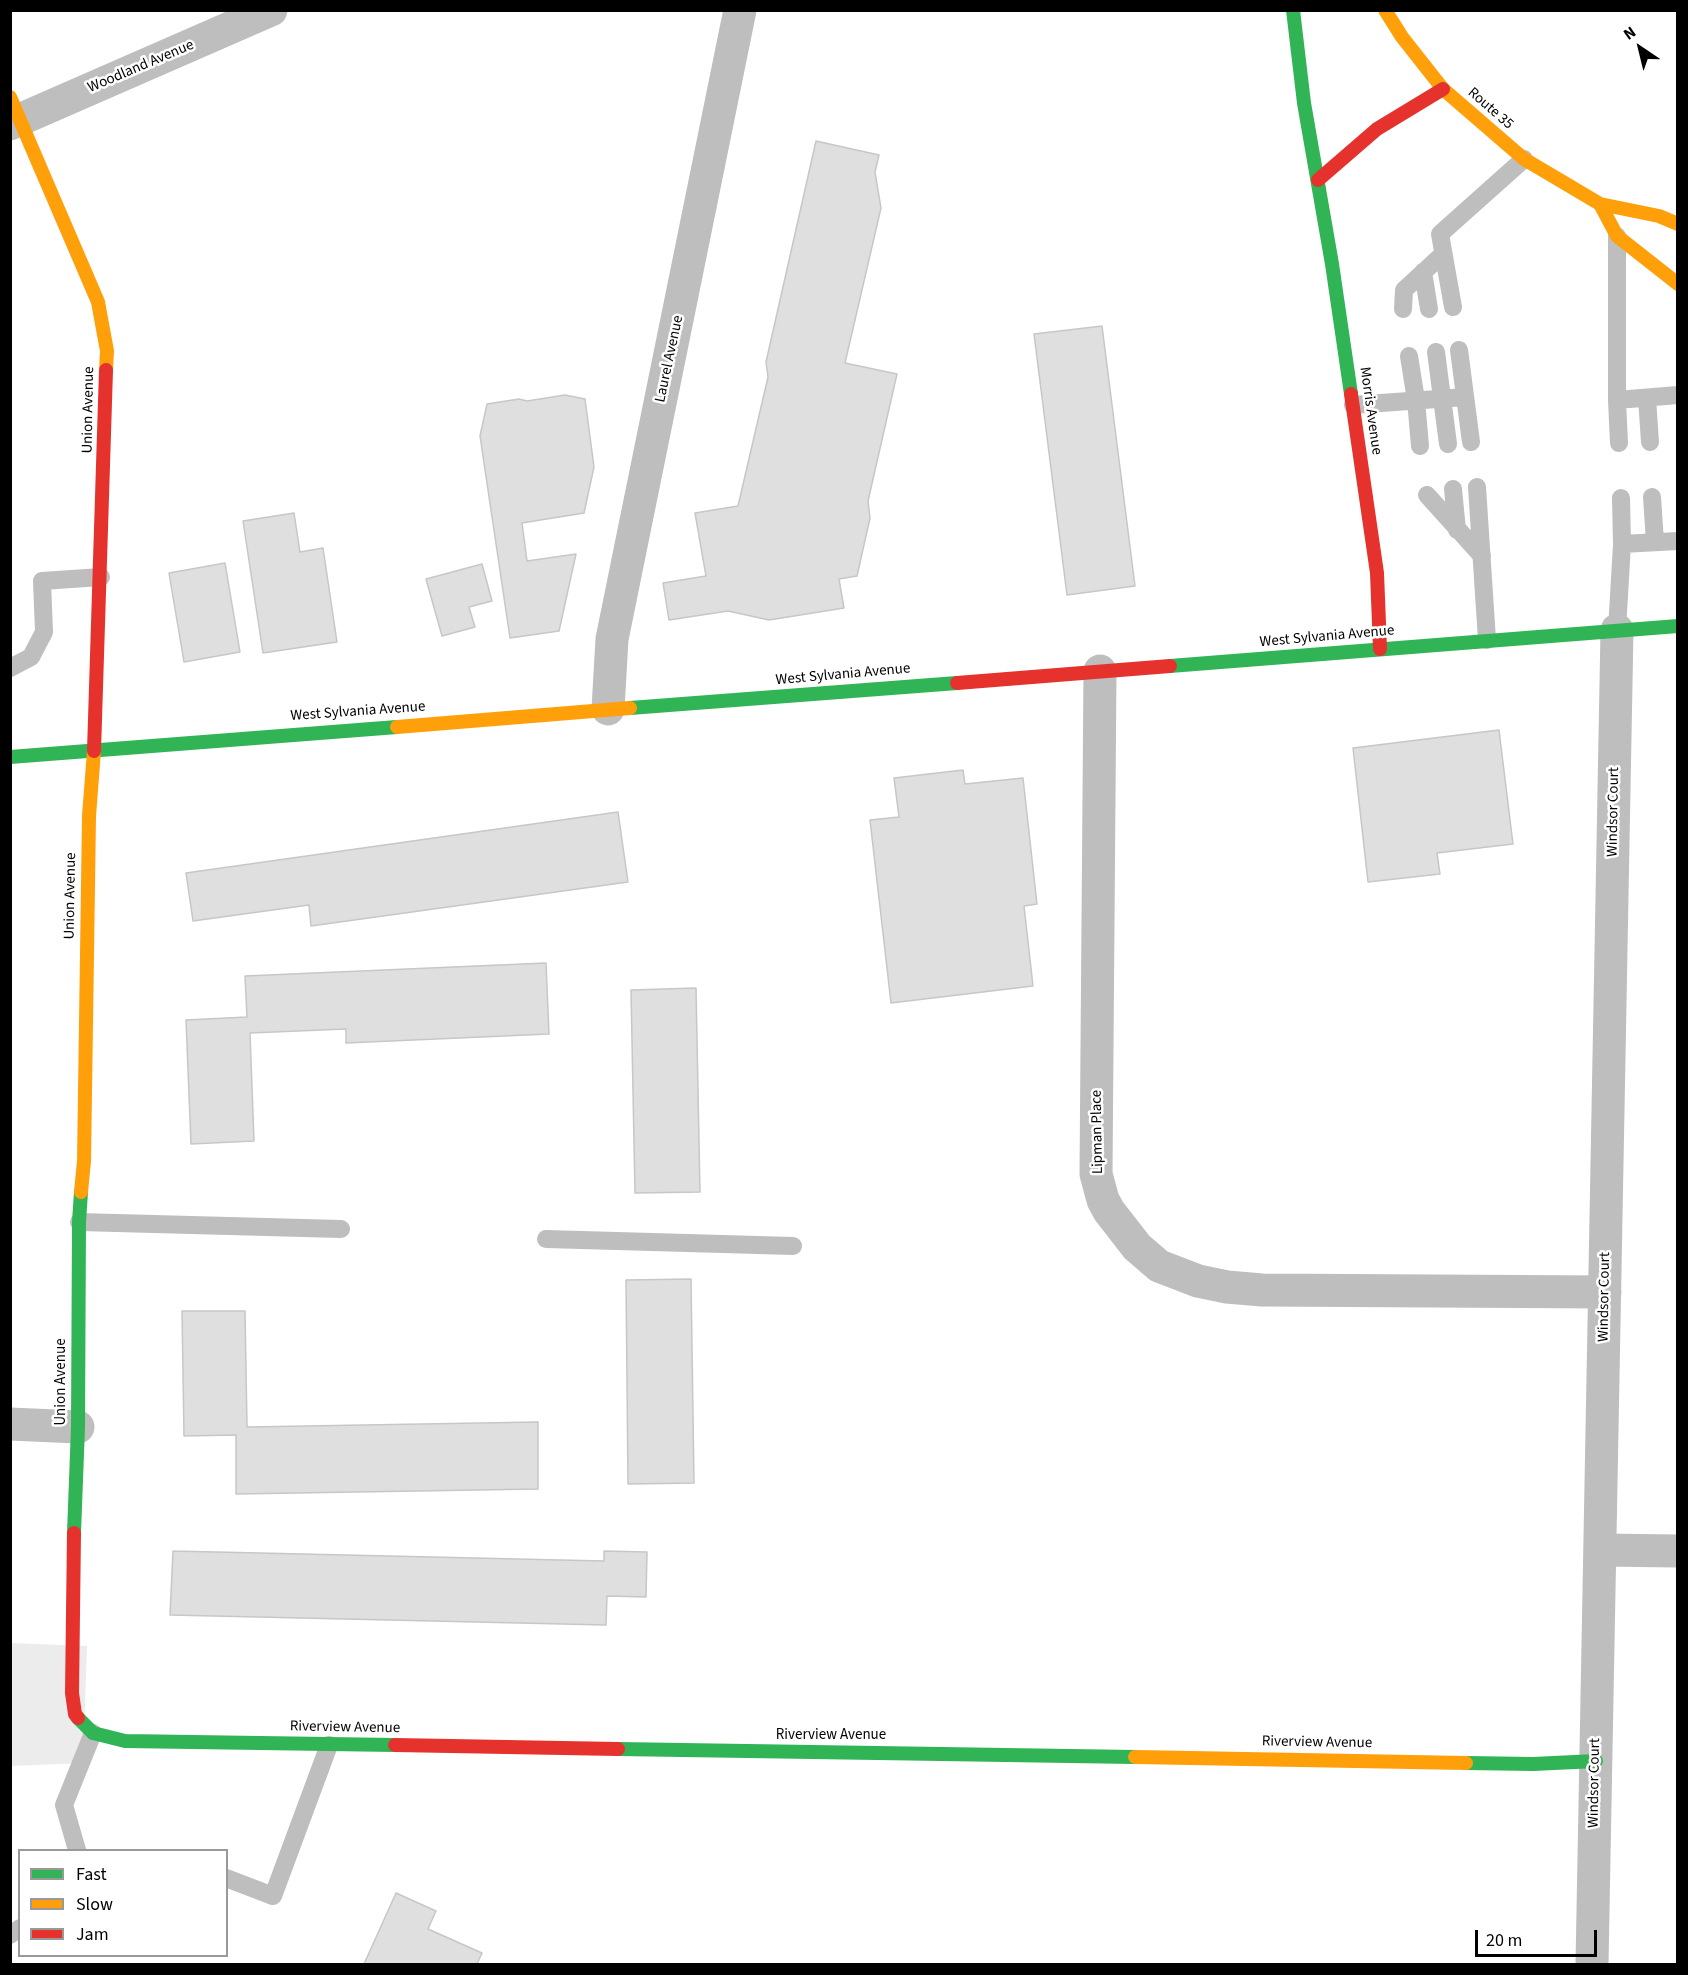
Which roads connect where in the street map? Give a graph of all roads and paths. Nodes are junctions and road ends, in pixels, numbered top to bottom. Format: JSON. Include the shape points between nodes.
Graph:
{"nodes":[{"id":1,"x":271,"y":10,"type":"edge"},
{"id":2,"x":740,"y":10,"type":"edge"},
{"id":3,"x":1293,"y":10,"type":"edge"},
{"id":4,"x":1385,"y":10,"type":"edge"},
{"id":5,"x":1443,"y":89,"type":"junction"},
{"id":6,"x":14,"y":113,"type":"edge"},
{"id":7,"x":1524,"y":159,"type":"junction"},
{"id":8,"x":1318,"y":180,"type":"junction"},
{"id":9,"x":1600,"y":204,"type":"junction"},
{"id":10,"x":1677,"y":224,"type":"edge"},
{"id":11,"x":1617,"y":236,"type":"junction"},
{"id":12,"x":1443,"y":254,"type":"junction"},
{"id":13,"x":1423,"y":272,"type":"junction"},
{"id":14,"x":1677,"y":284,"type":"edge"},
{"id":15,"x":1453,"y":307,"type":"dead end"},
{"id":16,"x":1403,"y":309,"type":"dead end"},
{"id":17,"x":1429,"y":309,"type":"dead end"},
{"id":18,"x":1459,"y":350,"type":"dead end"},
{"id":19,"x":1436,"y":352,"type":"dead end"},
{"id":20,"x":1409,"y":356,"type":"dead end"},
{"id":21,"x":1677,"y":395,"type":"edge"},
{"id":22,"x":1465,"y":397,"type":"junction"},
{"id":23,"x":1442,"y":398,"type":"junction"},
{"id":24,"x":1647,"y":398,"type":"junction"},
{"id":25,"x":1416,"y":400,"type":"junction"},
{"id":26,"x":1617,"y":400,"type":"junction"},
{"id":27,"x":1353,"y":405,"type":"junction"},
{"id":28,"x":1471,"y":442,"type":"dead end"},
{"id":29,"x":1650,"y":442,"type":"dead end"},
{"id":30,"x":1619,"y":443,"type":"dead end"},
{"id":31,"x":1448,"y":444,"type":"dead end"},
{"id":32,"x":1420,"y":446,"type":"dead end"},
{"id":33,"x":1477,"y":487,"type":"dead end"},
{"id":34,"x":1453,"y":489,"type":"dead end"},
{"id":35,"x":1427,"y":495,"type":"dead end"},
{"id":36,"x":1652,"y":496,"type":"dead end"},
{"id":37,"x":1621,"y":498,"type":"dead end"},
{"id":38,"x":1457,"y":530,"type":"junction"},
{"id":39,"x":1677,"y":541,"type":"edge"},
{"id":40,"x":1655,"y":542,"type":"junction"},
{"id":41,"x":1622,"y":544,"type":"junction"},
{"id":42,"x":1482,"y":556,"type":"junction"},
{"id":43,"x":101,"y":577,"type":"junction"},
{"id":44,"x":1677,"y":626,"type":"edge"},
{"id":45,"x":1617,"y":630,"type":"junction"},
{"id":46,"x":1487,"y":640,"type":"junction"},
{"id":47,"x":1380,"y":649,"type":"junction"},
{"id":48,"x":10,"y":668,"type":"edge"},
{"id":49,"x":1100,"y":671,"type":"junction"},
{"id":50,"x":608,"y":710,"type":"junction"},
{"id":51,"x":94,"y":750,"type":"junction"},
{"id":52,"x":10,"y":757,"type":"edge"},
{"id":53,"x":79,"y":1222,"type":"junction"},
{"id":54,"x":341,"y":1229,"type":"dead end"},
{"id":55,"x":546,"y":1239,"type":"dead end"},
{"id":56,"x":793,"y":1246,"type":"dead end"},
{"id":57,"x":1605,"y":1292,"type":"junction"},
{"id":58,"x":10,"y":1424,"type":"edge"},
{"id":59,"x":78,"y":1427,"type":"junction"},
{"id":60,"x":1600,"y":1550,"type":"junction"},
{"id":61,"x":1677,"y":1551,"type":"edge"},
{"id":62,"x":93,"y":1733,"type":"junction"},
{"id":63,"x":329,"y":1745,"type":"junction"},
{"id":64,"x":1596,"y":1761,"type":"junction"},
{"id":65,"x":76,"y":1849,"type":"edge"},
{"id":66,"x":228,"y":1879,"type":"edge"},
{"id":67,"x":1592,"y":1965,"type":"edge"}],
"edges":[{"from":1,"to":6,"type":"street","name":"Woodland Avenue"},
{"from":2,"to":50,"type":"street","name":"Laurel Avenue","via":[[612,639]]},
{"from":3,"to":8,"type":"street","name":"Morris Avenue"},
{"from":4,"to":5,"type":"street","name":"Route 35"},
{"from":5,"to":7,"type":"street","name":"Route 35"},
{"from":5,"to":8,"type":"street","via":[[1377,129]]},
{"from":6,"to":43,"type":"street","name":"Union Avenue","via":[[98,302],[107,351]]},
{"from":7,"to":9,"type":"street","name":"Route 35"},
{"from":7,"to":12,"type":"lane","via":[[1440,234]]},
{"from":8,"to":27,"type":"street","name":"Morris Avenue"},
{"from":9,"to":10,"type":"street","via":[[1659,216]]},
{"from":9,"to":11,"type":"street"},
{"from":11,"to":14,"type":"street"},
{"from":11,"to":26,"type":"lane"},
{"from":12,"to":13,"type":"lane"},
{"from":12,"to":15,"type":"lane"},
{"from":13,"to":16,"type":"lane","via":[[1404,290]]},
{"from":13,"to":17,"type":"lane"},
{"from":18,"to":22,"type":"lane"},
{"from":19,"to":23,"type":"lane"},
{"from":20,"to":25,"type":"lane"},
{"from":21,"to":24,"type":"lane"},
{"from":22,"to":23,"type":"lane"},
{"from":22,"to":28,"type":"lane"},
{"from":23,"to":25,"type":"lane"},
{"from":23,"to":31,"type":"lane"},
{"from":24,"to":26,"type":"lane"},
{"from":24,"to":29,"type":"lane"},
{"from":25,"to":27,"type":"lane"},
{"from":25,"to":32,"type":"lane"},
{"from":26,"to":30,"type":"lane"},
{"from":27,"to":47,"type":"street","name":"Morris Avenue","via":[[1377,573]]},
{"from":33,"to":42,"type":"lane"},
{"from":34,"to":38,"type":"lane"},
{"from":35,"to":38,"type":"lane"},
{"from":36,"to":40,"type":"lane"},
{"from":37,"to":41,"type":"lane"},
{"from":38,"to":42,"type":"lane"},
{"from":39,"to":40,"type":"lane"},
{"from":40,"to":41,"type":"lane"},
{"from":41,"to":45,"type":"lane"},
{"from":42,"to":46,"type":"lane"},
{"from":43,"to":48,"type":"lane","via":[[42,581],[44,632],[31,657]]},
{"from":43,"to":51,"type":"street","name":"Union Avenue"},
{"from":44,"to":45,"type":"street","name":"West Sylvania Avenue"},
{"from":45,"to":46,"type":"street","name":"West Sylvania Avenue"},
{"from":45,"to":57,"type":"street","name":"Windsor Court"},
{"from":46,"to":47,"type":"street","name":"West Sylvania Avenue"},
{"from":47,"to":49,"type":"street","name":"West Sylvania Avenue"},
{"from":49,"to":50,"type":"street","name":"West Sylvania Avenue"},
{"from":49,"to":57,"type":"street","name":"Lipman Place","via":[[1096,1174],[1109,1211],[1137,1247],[1159,1266],[1227,1287]]},
{"from":50,"to":51,"type":"street","name":"West Sylvania Avenue"},
{"from":51,"to":52,"type":"street","name":"West Sylvania Avenue"},
{"from":51,"to":53,"type":"street","name":"Union Avenue","via":[[89,816],[84,1161]]},
{"from":53,"to":54,"type":"lane"},
{"from":53,"to":59,"type":"street","name":"Union Avenue"},
{"from":55,"to":56,"type":"lane"},
{"from":57,"to":60,"type":"street","name":"Windsor Court"},
{"from":58,"to":59,"type":"street"},
{"from":59,"to":62,"type":"street","name":"Union Avenue","via":[[72,1693],[75,1714]]},
{"from":60,"to":61,"type":"street"},
{"from":60,"to":64,"type":"street","name":"Windsor Court"},
{"from":62,"to":63,"type":"street","name":"Riverview Avenue","via":[[125,1741]]},
{"from":62,"to":65,"type":"lane","via":[[64,1804]]},
{"from":63,"to":64,"type":"street","name":"Riverview Avenue"},
{"from":63,"to":66,"type":"lane","via":[[273,1896]]},
{"from":64,"to":67,"type":"street","name":"Windsor Court"}]}
